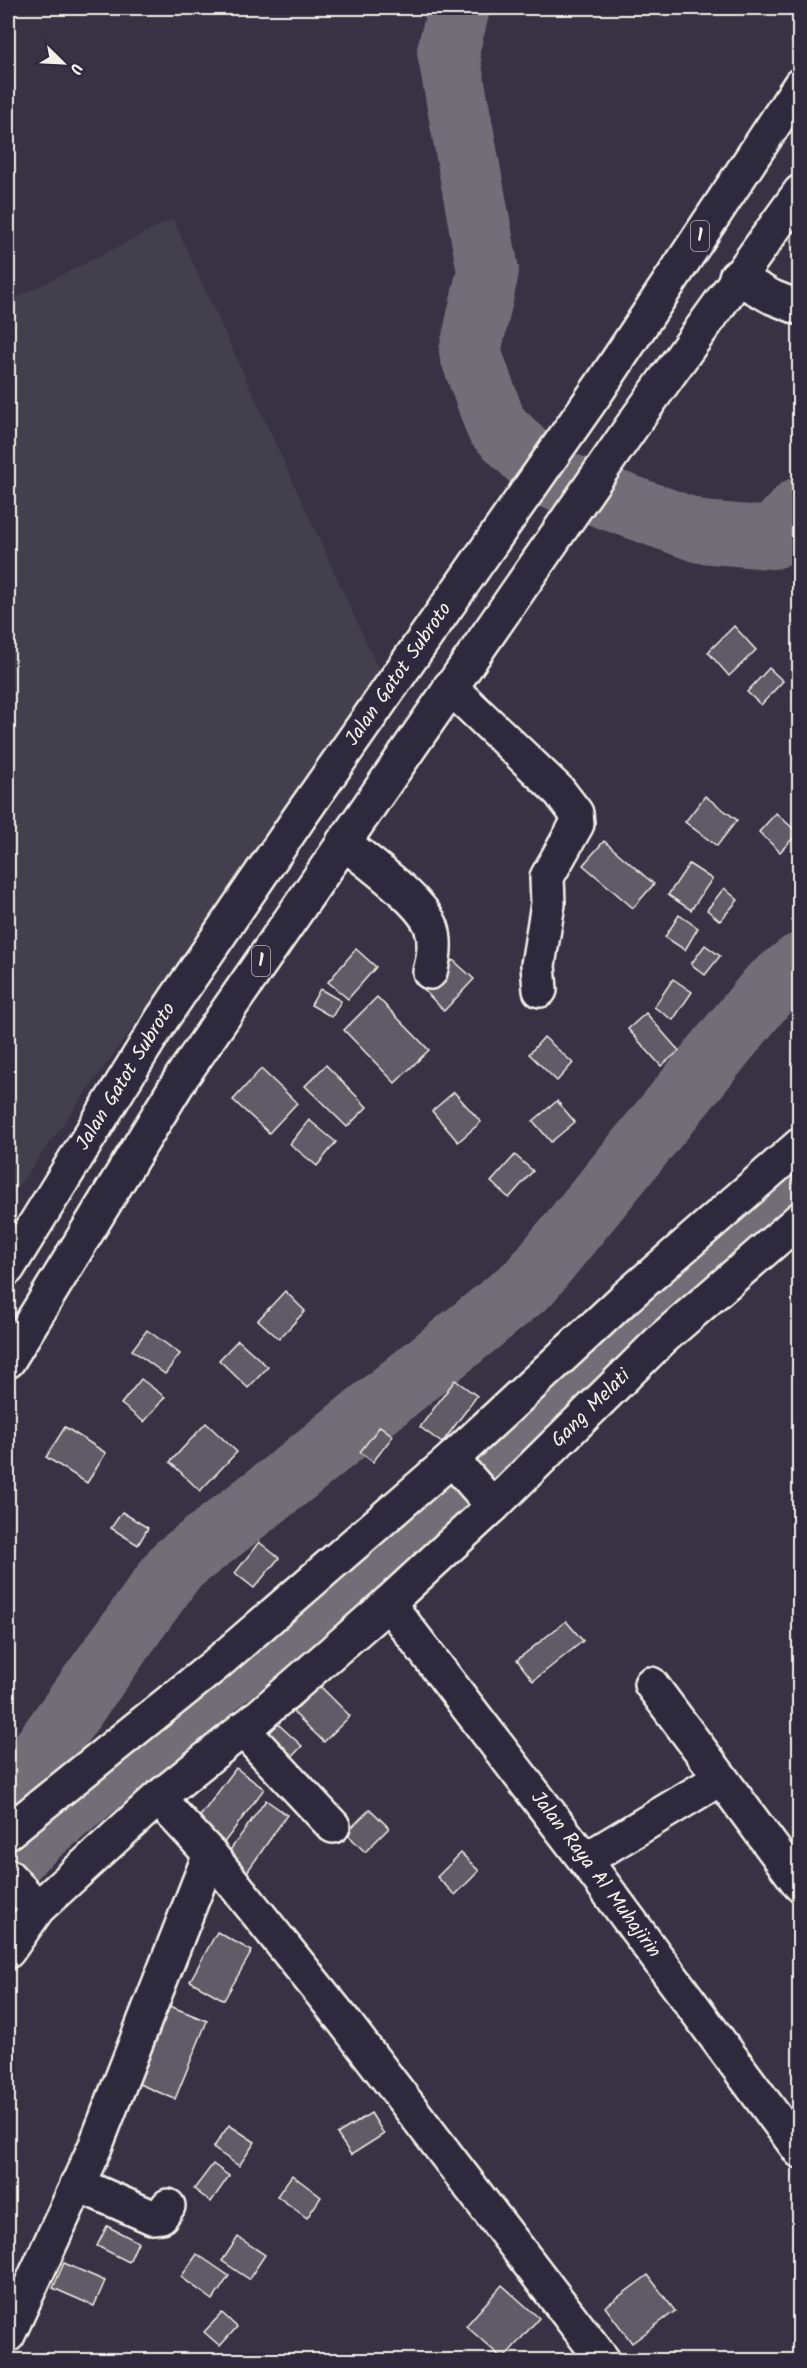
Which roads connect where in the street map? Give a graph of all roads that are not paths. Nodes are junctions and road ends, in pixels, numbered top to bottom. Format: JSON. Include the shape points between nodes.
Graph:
{"nodes":[{"id":1,"x":800,"y":86,"type":"edge"},
{"id":2,"x":800,"y":192,"type":"edge"},
{"id":3,"x":736,"y":277,"type":"junction"},
{"id":4,"x":800,"y":308,"type":"edge"},
{"id":5,"x":450,"y":687,"type":"junction"},
{"id":6,"x":343,"y":842,"type":"junction"},
{"id":7,"x":430,"y":972,"type":"dead end"},
{"id":8,"x":540,"y":990,"type":"dead end"},
{"id":9,"x":800,"y":1145,"type":"edge"},
{"id":10,"x":800,"y":1219,"type":"edge"},
{"id":11,"x":8,"y":1268,"type":"edge"},
{"id":12,"x":8,"y":1361,"type":"edge"},
{"id":13,"x":454,"y":1462,"type":"junction"},
{"id":14,"x":488,"y":1500,"type":"junction"},
{"id":15,"x":387,"y":1603,"type":"junction"},
{"id":16,"x":651,"y":1684,"type":"dead end"},
{"id":17,"x":242,"y":1729,"type":"junction"},
{"id":18,"x":721,"y":1778,"type":"junction"},
{"id":19,"x":158,"y":1798,"type":"junction"},
{"id":20,"x":333,"y":1826,"type":"dead end"},
{"id":21,"x":8,"y":1832,"type":"edge"},
{"id":22,"x":210,"y":1854,"type":"junction"},
{"id":23,"x":585,"y":1860,"type":"junction"},
{"id":24,"x":800,"y":1885,"type":"edge"},
{"id":25,"x":22,"y":1891,"type":"edge"},
{"id":26,"x":8,"y":1951,"type":"edge"},
{"id":27,"x":800,"y":2151,"type":"edge"},
{"id":28,"x":77,"y":2184,"type":"junction"},
{"id":29,"x":168,"y":2206,"type":"dead end"},
{"id":30,"x":8,"y":2336,"type":"edge"},
{"id":31,"x":603,"y":2361,"type":"edge"}],
"edges":[{"from":1,"to":11,"type":"main road","name":"Jalan Gatot Subroto","number":"1","via":[[600,387],[162,1019]]},
{"from":2,"to":3,"type":"main road","number":"1"},
{"from":3,"to":4,"type":"main road"},
{"from":3,"to":5,"type":"main road","number":"1"},
{"from":5,"to":6,"type":"main road","number":"1"},
{"from":5,"to":8,"type":"main road","via":[[559,791],[576,813],[577,824],[547,877],[549,904],[538,965]]},
{"from":6,"to":7,"type":"main road","via":[[421,911],[431,927],[434,956]]},
{"from":6,"to":12,"type":"main road","number":"1","via":[[181,1078]]},
{"from":9,"to":13,"type":"main road","via":[[624,1299]]},
{"from":10,"to":14,"type":"main road","name":"Gang Melati","via":[[662,1339]]},
{"from":13,"to":14,"type":"main road"},
{"from":13,"to":21,"type":"main road","via":[[214,1666]]},
{"from":14,"to":15,"type":"main road","name":"Gang Melati"},
{"from":15,"to":17,"type":"main road","name":"Gang Melati"},
{"from":15,"to":23,"type":"main road","name":"Jalan Raya Al Muhajirin"},
{"from":16,"to":18,"type":"main road"},
{"from":17,"to":19,"type":"main road","name":"Gang Melati"},
{"from":17,"to":20,"type":"main road"},
{"from":18,"to":23,"type":"main road"},
{"from":18,"to":24,"type":"main road"},
{"from":19,"to":22,"type":"main road"},
{"from":19,"to":25,"type":"main road","name":"Gang Melati"},
{"from":22,"to":28,"type":"main road","via":[[100,2136]]},
{"from":22,"to":31,"type":"main road","via":[[343,2020]]},
{"from":23,"to":27,"type":"main road","name":"Jalan Raya Al Muhajirin"},
{"from":25,"to":26,"type":"main road","name":"Gang Melati"},
{"from":28,"to":29,"type":"main road","via":[[152,2217],[161,2216]]},
{"from":28,"to":30,"type":"main road"}]}
